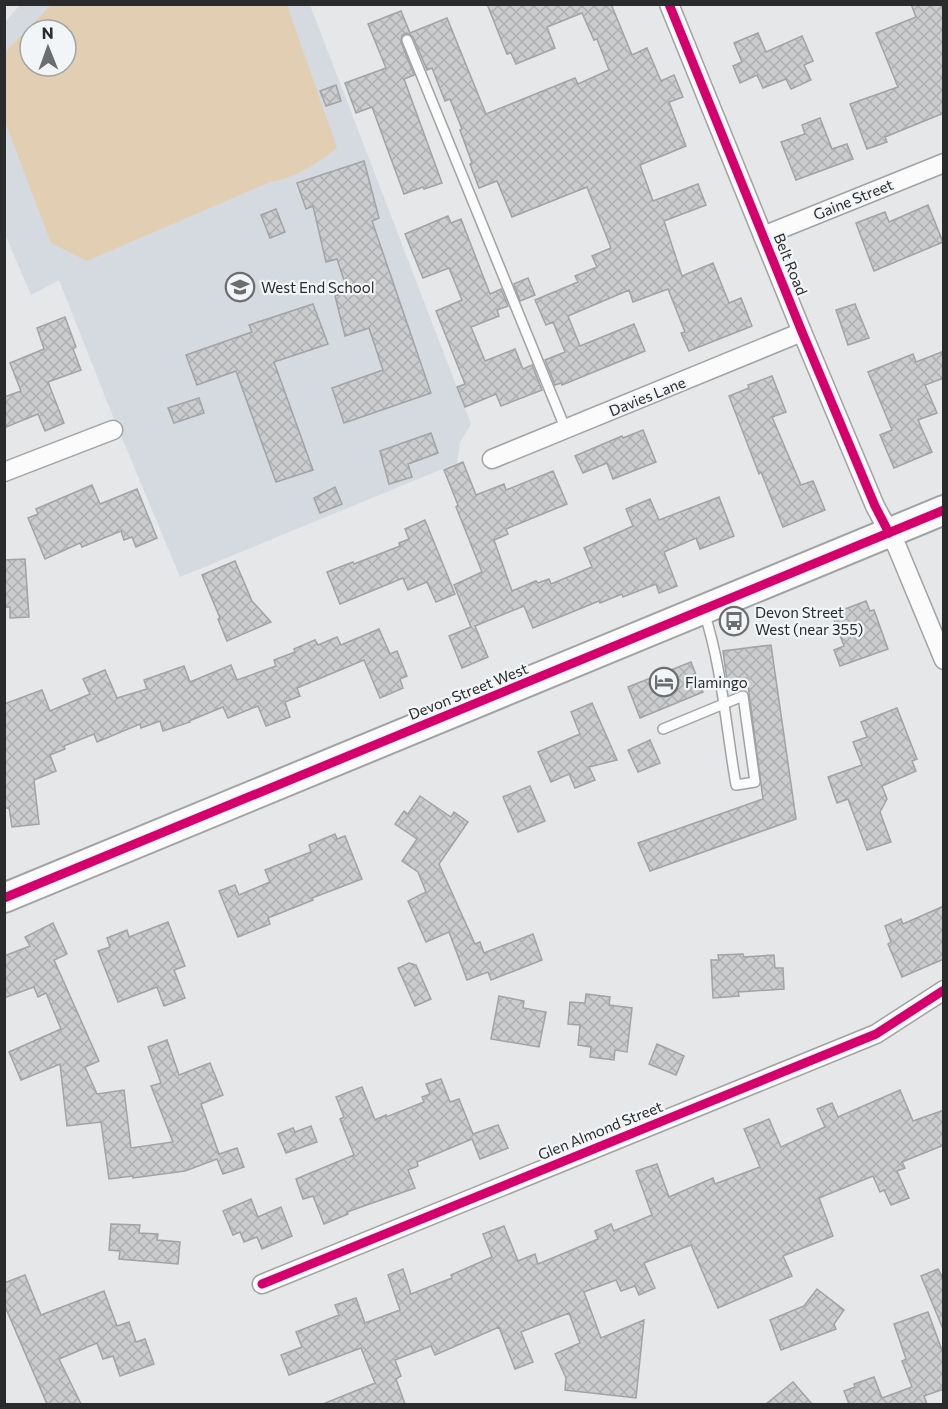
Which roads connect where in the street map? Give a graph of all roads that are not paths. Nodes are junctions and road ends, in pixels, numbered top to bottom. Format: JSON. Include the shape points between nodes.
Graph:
{"nodes":[{"id":1,"x":669,"y":4,"type":"edge"},
{"id":2,"x":406,"y":40,"type":"dead end"},
{"id":3,"x":944,"y":163,"type":"edge"},
{"id":4,"x":764,"y":236,"type":"junction"},
{"id":5,"x":802,"y":332,"type":"junction"},
{"id":6,"x":114,"y":430,"type":"dead end"},
{"id":7,"x":566,"y":430,"type":"junction"},
{"id":8,"x":492,"y":459,"type":"dead end"},
{"id":9,"x":4,"y":472,"type":"edge"},
{"id":10,"x":944,"y":510,"type":"edge"},
{"id":11,"x":889,"y":533,"type":"junction"},
{"id":12,"x":704,"y":610,"type":"junction"},
{"id":13,"x":944,"y":660,"type":"edge"},
{"id":14,"x":722,"y":703,"type":"junction"},
{"id":15,"x":663,"y":729,"type":"dead end"},
{"id":16,"x":4,"y":898,"type":"edge"},
{"id":17,"x":944,"y":990,"type":"edge"},
{"id":18,"x":261,"y":1284,"type":"dead end"}],
"edges":[{"from":1,"to":4,"type":"street","name":"Belt Road"},
{"from":2,"to":7,"type":"lane"},
{"from":3,"to":4,"type":"street","name":"Gaine Street"},
{"from":4,"to":5,"type":"street","name":"Belt Road"},
{"from":5,"to":7,"type":"street","name":"Davies Lane"},
{"from":5,"to":11,"type":"street","name":"Belt Road"},
{"from":6,"to":9,"type":"street"},
{"from":7,"to":8,"type":"street","name":"Davies Lane"},
{"from":10,"to":11,"type":"main road","name":"Devon Street West"},
{"from":11,"to":12,"type":"main road","name":"Devon Street West"},
{"from":11,"to":13,"type":"street","name":"Belt Road"},
{"from":12,"to":14,"type":"lane"},
{"from":12,"to":16,"type":"main road","name":"Devon Street West"},
{"from":14,"to":14,"type":"lane","via":[[736,785],[755,782],[742,696]]},
{"from":14,"to":15,"type":"lane"},
{"from":17,"to":18,"type":"street","name":"Glen Almond Street","via":[[876,1034]]}]}
